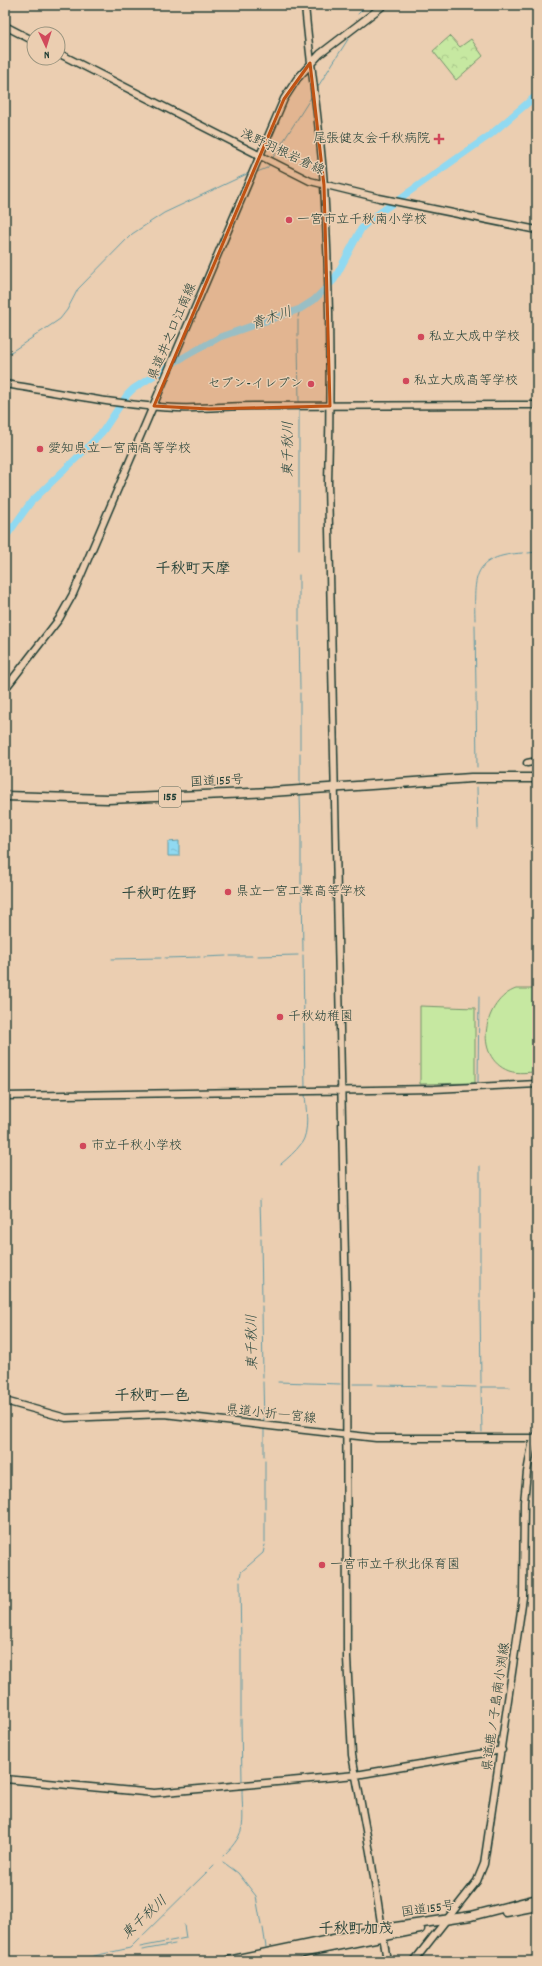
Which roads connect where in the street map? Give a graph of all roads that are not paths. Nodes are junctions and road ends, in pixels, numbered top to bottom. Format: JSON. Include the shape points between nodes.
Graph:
{"nodes":[{"id":1,"x":305,"y":5,"type":"edge"},
{"id":2,"x":384,"y":5,"type":"edge"},
{"id":3,"x":5,"y":26,"type":"edge"},
{"id":4,"x":26,"y":37,"type":"edge"},
{"id":5,"x":66,"y":57,"type":"edge"},
{"id":6,"x":310,"y":63,"type":"junction"},
{"id":7,"x":260,"y":155,"type":"junction"},
{"id":8,"x":324,"y":185,"type":"junction"},
{"id":9,"x":537,"y":230,"type":"edge"},
{"id":10,"x":5,"y":384,"type":"edge"},
{"id":11,"x":154,"y":406,"type":"junction"},
{"id":12,"x":330,"y":406,"type":"junction"},
{"id":13,"x":537,"y":406,"type":"edge"},
{"id":14,"x":5,"y":689,"type":"edge"},
{"id":15,"x":537,"y":761,"type":"edge"},
{"id":16,"x":527,"y":763,"type":"dead end"},
{"id":17,"x":537,"y":778,"type":"edge"},
{"id":18,"x":537,"y":782,"type":"edge"},
{"id":19,"x":334,"y":787,"type":"junction"},
{"id":20,"x":5,"y":796,"type":"edge"},
{"id":21,"x":537,"y":1084,"type":"edge"},
{"id":22,"x":342,"y":1090,"type":"junction"},
{"id":23,"x":5,"y":1096,"type":"edge"},
{"id":24,"x":5,"y":1401,"type":"edge"},
{"id":25,"x":345,"y":1434,"type":"junction"},
{"id":26,"x":536,"y":1436,"type":"edge"},
{"id":27,"x":502,"y":1750,"type":"junction"},
{"id":28,"x":356,"y":1775,"type":"junction"},
{"id":29,"x":5,"y":1779,"type":"edge"},
{"id":30,"x":537,"y":1899,"type":"edge"},
{"id":31,"x":537,"y":1906,"type":"edge"},
{"id":32,"x":443,"y":1922,"type":"junction"},
{"id":33,"x":382,"y":1933,"type":"junction"},
{"id":34,"x":228,"y":1961,"type":"edge"},
{"id":35,"x":262,"y":1961,"type":"edge"},
{"id":36,"x":387,"y":1961,"type":"edge"},
{"id":37,"x":414,"y":1961,"type":"edge"}],
"edges":[{"from":1,"to":6,"type":"street"},
{"from":2,"to":6,"type":"street","name":"県道井之口江南線","via":[[332,43]]},
{"from":3,"to":4,"type":"street"},
{"from":5,"to":7,"type":"street","name":"浅野羽根岩倉線"},
{"from":6,"to":7,"type":"street","name":"県道井之口江南線","via":[[284,99]]},
{"from":6,"to":8,"type":"street"},
{"from":7,"to":8,"type":"street","name":"浅野羽根岩倉線"},
{"from":7,"to":11,"type":"street","name":"県道井之口江南線"},
{"from":8,"to":9,"type":"street","name":"浅野羽根岩倉線"},
{"from":8,"to":12,"type":"street"},
{"from":10,"to":11,"type":"street"},
{"from":11,"to":12,"type":"street","via":[[209,409],[237,406]]},
{"from":11,"to":14,"type":"street","name":"県道井之口江南線","via":[[68,605]]},
{"from":12,"to":13,"type":"street"},
{"from":12,"to":19,"type":"street","via":[[328,483]]},
{"from":15,"to":16,"type":"street"},
{"from":17,"to":19,"type":"highway","name":"国道155号","number":"155","via":[[471,778]]},
{"from":18,"to":19,"type":"highway","name":"国道155号","number":"155","via":[[498,781],[346,789]]},
{"from":19,"to":20,"type":"highway","name":"国道155号","number":"155","via":[[108,799]]},
{"from":19,"to":22,"type":"street"},
{"from":21,"to":22,"type":"street"},
{"from":22,"to":23,"type":"street"},
{"from":22,"to":25,"type":"street","via":[[346,1302]]},
{"from":24,"to":25,"type":"street","name":"県道小折一宮線","via":[[66,1418],[164,1414]]},
{"from":25,"to":26,"type":"street","name":"県道小折一宮線","via":[[376,1438]]},
{"from":25,"to":28,"type":"street","via":[[347,1658],[351,1744]]},
{"from":26,"to":27,"type":"street","name":"県道鹿ノ子島南小渕線","via":[[527,1472],[524,1502],[524,1598]]},
{"from":27,"to":28,"type":"street"},
{"from":27,"to":32,"type":"street","name":"県道鹿ノ子島南小渕線","via":[[481,1873]]},
{"from":28,"to":29,"type":"street","via":[[154,1793]]},
{"from":28,"to":33,"type":"street"},
{"from":30,"to":32,"type":"highway","name":"国道155号"},
{"from":31,"to":32,"type":"highway","name":"国道155号"},
{"from":32,"to":33,"type":"highway","name":"国道155号"},
{"from":32,"to":37,"type":"street","name":"県道鹿ノ子島南小渕線"},
{"from":33,"to":34,"type":"highway","name":"国道155号"},
{"from":33,"to":35,"type":"highway","name":"国道155号"},
{"from":33,"to":36,"type":"street"}]}
